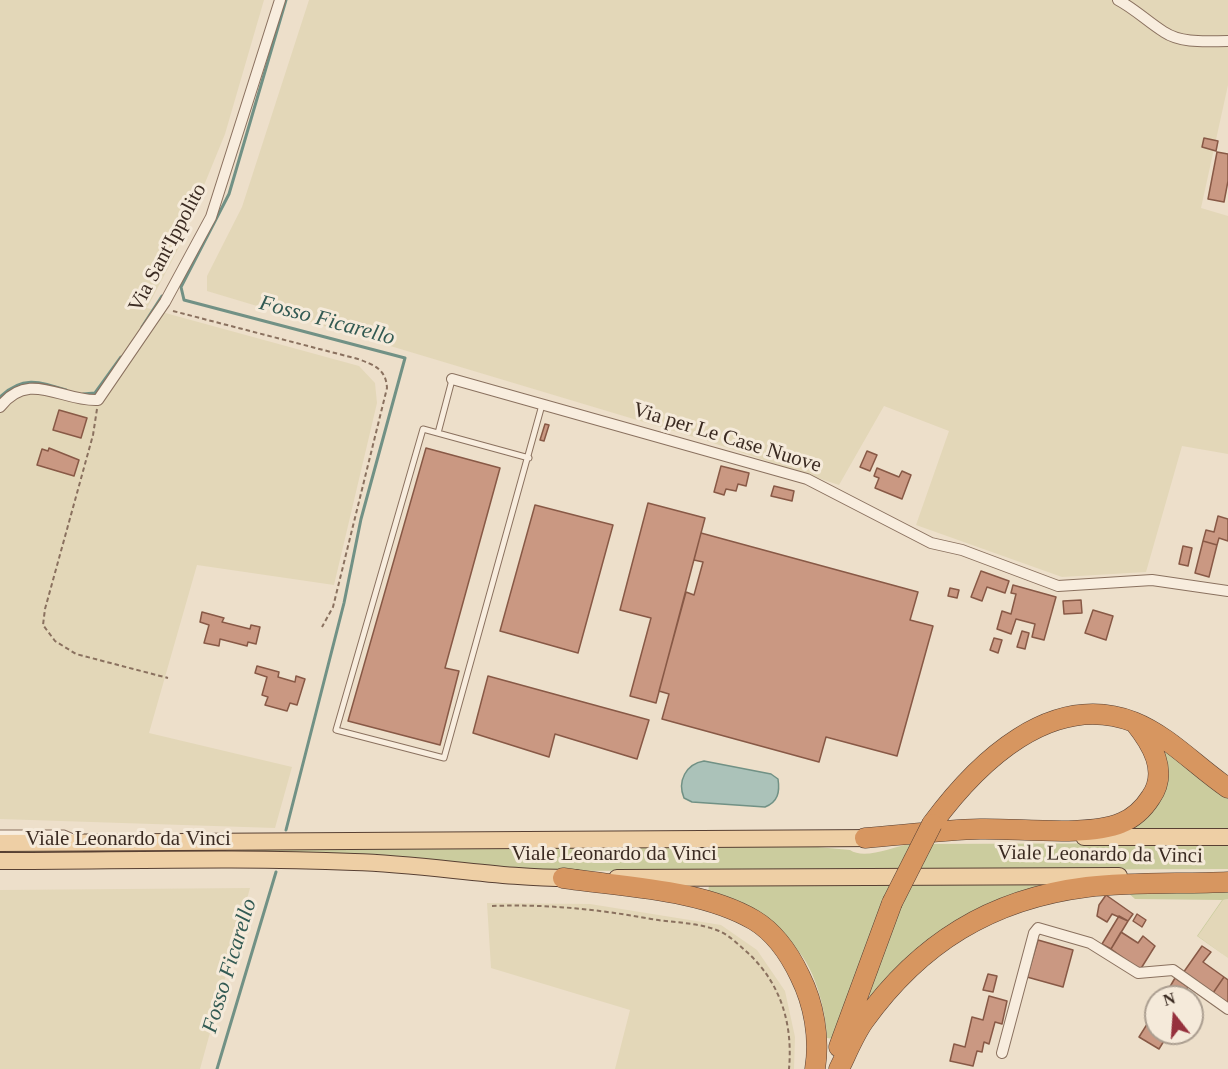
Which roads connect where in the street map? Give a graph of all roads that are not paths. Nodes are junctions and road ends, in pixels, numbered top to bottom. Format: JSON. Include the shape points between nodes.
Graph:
{"nodes":[{"id":1,"x":280,"y":0,"type":"edge"},
{"id":2,"x":1118,"y":0,"type":"edge"},
{"id":3,"x":1228,"y":41,"type":"edge"},
{"id":4,"x":452,"y":380,"type":"joint"},
{"id":5,"x":542,"y":404,"type":"junction"},
{"id":6,"x":0,"y":407,"type":"edge"},
{"id":7,"x":438,"y":433,"type":"junction"},
{"id":8,"x":529,"y":458,"type":"junction"},
{"id":9,"x":1228,"y":589,"type":"edge"},
{"id":10,"x":1135,"y":723,"type":"junction"},
{"id":11,"x":1228,"y":788,"type":"edge"},
{"id":12,"x":0,"y":833,"type":"edge"},
{"id":13,"x":1228,"y":837,"type":"edge"},
{"id":14,"x":866,"y":838,"type":"junction"},
{"id":15,"x":0,"y":843,"type":"edge"},
{"id":16,"x":85,"y":843,"type":"junction"},
{"id":17,"x":0,"y":861,"type":"edge"},
{"id":18,"x":563,"y":878,"type":"junction"},
{"id":19,"x":1228,"y":881,"type":"edge"},
{"id":20,"x":1228,"y":1009,"type":"edge"},
{"id":21,"x":1002,"y":1053,"type":"dead end"},
{"id":22,"x":814,"y":1069,"type":"edge"},
{"id":23,"x":830,"y":1069,"type":"edge"},
{"id":24,"x":839,"y":1069,"type":"edge"}],
"edges":[{"from":1,"to":6,"type":"street","name":"Via Sant'Ippolito","via":[[211,217],[165,302],[98,400],[86,401],[30,388],[16,391]]},
{"from":2,"to":3,"type":"street","via":[[1165,33],[1186,40]]},
{"from":4,"to":5,"type":"street","name":"Via per Le Case Nuove"},
{"from":4,"to":7,"type":"lane"},
{"from":5,"to":8,"type":"lane"},
{"from":5,"to":9,"type":"street","name":"Via per Le Case Nuove","via":[[807,479],[931,543],[962,550],[1058,586],[1152,580]]},
{"from":7,"to":8,"type":"lane"},
{"from":7,"to":8,"type":"lane","via":[[423,429],[336,730],[444,758]]},
{"from":10,"to":11,"type":"highway","via":[[1168,741]]},
{"from":10,"to":14,"type":"highway","via":[[1152,744],[1158,768],[1156,790],[1143,810],[1123,823],[1085,829],[978,829]]},
{"from":10,"to":23,"type":"highway","bridge":true,"via":[[1094,714],[1069,717],[1030,732],[982,766],[932,824],[892,903]]},
{"from":12,"to":16,"type":"lane","via":[[64,833]]},
{"from":13,"to":14,"type":"main road","name":"Viale Leonardo da Vinci"},
{"from":14,"to":16,"type":"main road","name":"Viale Leonardo da Vinci"},
{"from":15,"to":16,"type":"main road","name":"Viale Leonardo da Vinci"},
{"from":17,"to":18,"type":"main road","name":"Viale Leonardo da Vinci","via":[[353,861],[492,876]]},
{"from":18,"to":19,"type":"main road","name":"Viale Leonardo da Vinci","via":[[1045,876]]},
{"from":18,"to":22,"type":"highway","via":[[705,899],[755,920],[792,959],[806,988],[814,1013]]},
{"from":19,"to":24,"type":"highway","via":[[1085,888],[1004,906],[958,929],[904,972],[863,1022]]},
{"from":20,"to":21,"type":"street","via":[[1173,970],[1138,973],[1090,943],[1038,928]]}]}
